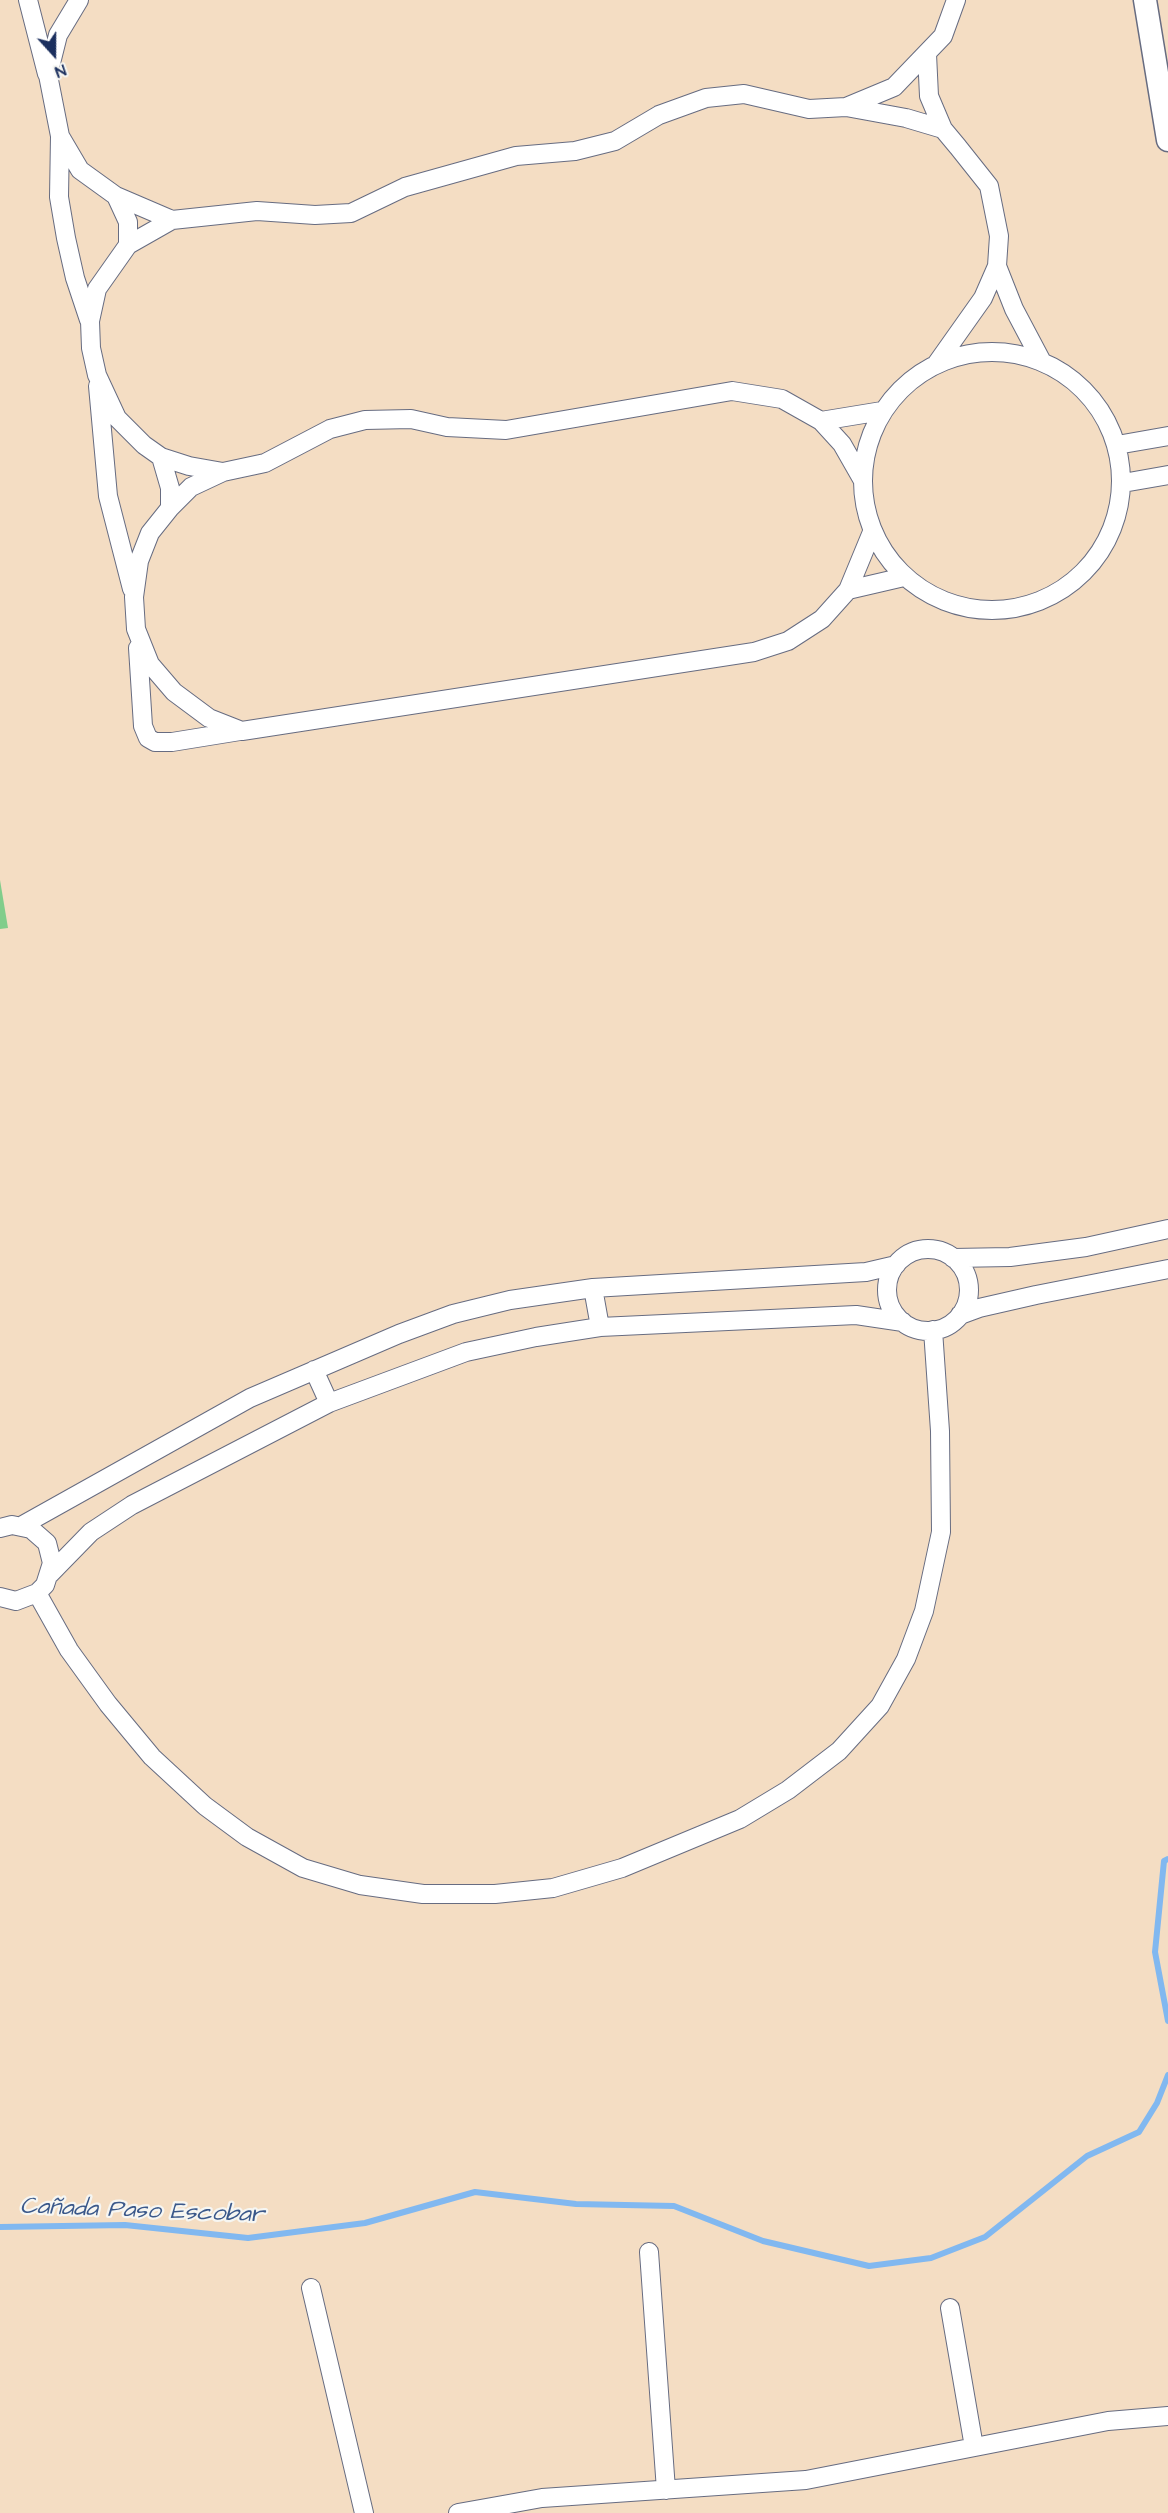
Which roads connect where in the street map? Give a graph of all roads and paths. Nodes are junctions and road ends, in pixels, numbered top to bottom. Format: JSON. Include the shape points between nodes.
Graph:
{"nodes":[{"id":1,"x":28,"y":0,"type":"edge"},
{"id":2,"x":79,"y":0,"type":"edge"},
{"id":3,"x":956,"y":0,"type":"edge"},
{"id":4,"x":1145,"y":0,"type":"edge"},
{"id":5,"x":927,"y":54,"type":"junction"},
{"id":6,"x":48,"y":75,"type":"junction"},
{"id":7,"x":846,"y":106,"type":"junction"},
{"id":8,"x":943,"y":129,"type":"junction"},
{"id":9,"x":60,"y":136,"type":"junction"},
{"id":10,"x":1168,"y":140,"type":"edge"},
{"id":11,"x":116,"y":196,"type":"junction"},
{"id":12,"x":172,"y":220,"type":"junction"},
{"id":13,"x":128,"y":245,"type":"junction"},
{"id":14,"x":997,"y":266,"type":"junction"},
{"id":15,"x":90,"y":321,"type":"junction"},
{"id":16,"x":1041,"y":360,"type":"junction"},
{"id":17,"x":937,"y":363,"type":"junction"},
{"id":18,"x":97,"y":375,"type":"junction"},
{"id":19,"x":882,"y":411,"type":"junction"},
{"id":20,"x":821,"y":421,"type":"junction"},
{"id":21,"x":1168,"y":436,"type":"edge"},
{"id":22,"x":1118,"y":445,"type":"junction"},
{"id":23,"x":161,"y":457,"type":"junction"},
{"id":24,"x":223,"y":472,"type":"junction"},
{"id":25,"x":1168,"y":475,"type":"edge"},
{"id":26,"x":862,"y":479,"type":"junction"},
{"id":27,"x":1122,"y":483,"type":"junction"},
{"id":28,"x":170,"y":508,"type":"junction"},
{"id":29,"x":872,"y":532,"type":"junction"},
{"id":30,"x":904,"y":578,"type":"junction"},
{"id":31,"x":848,"y":590,"type":"junction"},
{"id":32,"x":134,"y":597,"type":"junction"},
{"id":33,"x":136,"y":629,"type":"junction"},
{"id":34,"x":242,"y":731,"type":"junction"},
{"id":35,"x":1168,"y":1229,"type":"edge"},
{"id":36,"x":953,"y":1258,"type":"junction"},
{"id":37,"x":896,"y":1265,"type":"junction"},
{"id":38,"x":1168,"y":1269,"type":"edge"},
{"id":39,"x":593,"y":1288,"type":"junction"},
{"id":40,"x":960,"y":1315,"type":"junction"},
{"id":41,"x":903,"y":1322,"type":"junction"},
{"id":42,"x":600,"y":1327,"type":"junction"},
{"id":43,"x":933,"y":1330,"type":"junction"},
{"id":44,"x":314,"y":1370,"type":"junction"},
{"id":45,"x":329,"y":1403,"type":"junction"},
{"id":46,"x":21,"y":1526,"type":"junction"},
{"id":47,"x":0,"y":1528,"type":"edge"},
{"id":48,"x":50,"y":1574,"type":"junction"},
{"id":49,"x":37,"y":1593,"type":"junction"},
{"id":50,"x":0,"y":1597,"type":"edge"},
{"id":51,"x":649,"y":2252,"type":"dead end"},
{"id":52,"x":311,"y":2288,"type":"dead end"},
{"id":53,"x":950,"y":2308,"type":"dead end"},
{"id":54,"x":1168,"y":2416,"type":"edge"},
{"id":55,"x":974,"y":2447,"type":"junction"},
{"id":56,"x":666,"y":2490,"type":"junction"},
{"id":57,"x":520,"y":2507,"type":"edge"},
{"id":58,"x":364,"y":2513,"type":"edge"},
{"id":59,"x":458,"y":2513,"type":"edge"}],
"edges":[{"from":1,"to":6,"type":"street"},
{"from":2,"to":6,"type":"street","via":[[58,35]]},
{"from":3,"to":5,"type":"street","via":[[943,36]]},
{"from":4,"to":10,"type":"street"},
{"from":5,"to":7,"type":"street","via":[[894,87]]},
{"from":5,"to":8,"type":"street","via":[[929,96]]},
{"from":6,"to":9,"type":"street"},
{"from":7,"to":8,"type":"street"},
{"from":7,"to":12,"type":"street","via":[[809,109],[744,94],[706,98],[659,115],[615,141],[575,151],[516,156],[405,187],[351,213],[257,211]]},
{"from":8,"to":14,"type":"street","via":[[989,186],[999,236]]},
{"from":9,"to":11,"type":"street","via":[[80,170]]},
{"from":9,"to":15,"type":"street","via":[[59,197],[75,278]]},
{"from":11,"to":12,"type":"street"},
{"from":11,"to":13,"type":"street","via":[[128,222]]},
{"from":12,"to":13,"type":"street"},
{"from":13,"to":15,"type":"street","via":[[97,289]]},
{"from":14,"to":16,"type":"street"},
{"from":14,"to":17,"type":"street","via":[[983,298]]},
{"from":15,"to":18,"type":"street"},
{"from":16,"to":17,"type":"street","via":[[1006,351],[971,353]]},
{"from":16,"to":22,"type":"street","via":[[1067,374],[1089,393],[1106,417]]},
{"from":17,"to":19,"type":"street","via":[[906,383]]},
{"from":18,"to":23,"type":"street","via":[[117,418]]},
{"from":18,"to":32,"type":"street","via":[[108,496]]},
{"from":19,"to":20,"type":"street"},
{"from":19,"to":26,"type":"street","via":[[867,444]]},
{"from":20,"to":24,"type":"street","via":[[782,399],[732,391],[507,430],[447,427],[411,419],[365,420],[330,429],[265,464]]},
{"from":20,"to":26,"type":"street","via":[[842,444]]},
{"from":21,"to":22,"type":"street"},
{"from":22,"to":27,"type":"street"},
{"from":23,"to":24,"type":"street"},
{"from":23,"to":28,"type":"street","via":[[170,488]]},
{"from":24,"to":28,"type":"street","via":[[191,488]]},
{"from":25,"to":27,"type":"street"},
{"from":26,"to":29,"type":"street"},
{"from":27,"to":30,"type":"street","via":[[1115,525],[1094,562],[1063,590],[1023,607],[981,611],[940,600]]},
{"from":28,"to":32,"type":"street","via":[[150,533],[139,561]]},
{"from":29,"to":30,"type":"street"},
{"from":29,"to":31,"type":"street"},
{"from":30,"to":31,"type":"street"},
{"from":31,"to":34,"type":"street","via":[[822,619],[788,641],[754,652]]},
{"from":32,"to":33,"type":"street"},
{"from":33,"to":34,"type":"street","via":[[150,664],[174,692],[209,718]]},
{"from":33,"to":34,"type":"street","via":[[143,726],[148,738],[172,742]]},
{"from":35,"to":36,"type":"street","via":[[1086,1247],[1010,1257]]},
{"from":36,"to":37,"type":"street","via":[[944,1252],[923,1249]]},
{"from":36,"to":40,"type":"street","via":[[969,1285]]},
{"from":37,"to":39,"type":"street","via":[[849,1274]]},
{"from":37,"to":41,"type":"street","via":[[887,1284],[887,1295]]},
{"from":38,"to":40,"type":"street"},
{"from":39,"to":42,"type":"street"},
{"from":39,"to":44,"type":"street","via":[[510,1300],[453,1314]]},
{"from":40,"to":43,"type":"street","via":[[943,1328]]},
{"from":41,"to":42,"type":"street","via":[[856,1315]]},
{"from":41,"to":43,"type":"street"},
{"from":42,"to":45,"type":"street","via":[[466,1352]]},
{"from":43,"to":49,"type":"street","via":[[941,1532],[924,1611],[906,1659],[880,1706],[839,1751],[788,1790],[740,1819],[622,1868],[553,1888],[495,1894],[423,1894],[360,1885],[303,1868],[247,1837],[205,1806],[152,1757],[69,1650]]},
{"from":44,"to":45,"type":"street"},
{"from":44,"to":46,"type":"street","via":[[250,1398]]},
{"from":45,"to":48,"type":"street","via":[[132,1505],[91,1532]]},
{"from":46,"to":47,"type":"street"},
{"from":46,"to":48,"type":"street","via":[[47,1543],[52,1563]]},
{"from":48,"to":49,"type":"street"},
{"from":49,"to":50,"type":"street","via":[[16,1600]]},
{"from":51,"to":56,"type":"street"},
{"from":52,"to":58,"type":"street"},
{"from":53,"to":55,"type":"street"},
{"from":54,"to":55,"type":"street","via":[[1108,2421]]},
{"from":55,"to":56,"type":"street","via":[[806,2480]]},
{"from":56,"to":57,"type":"street"},
{"from":57,"to":59,"type":"street"}]}
